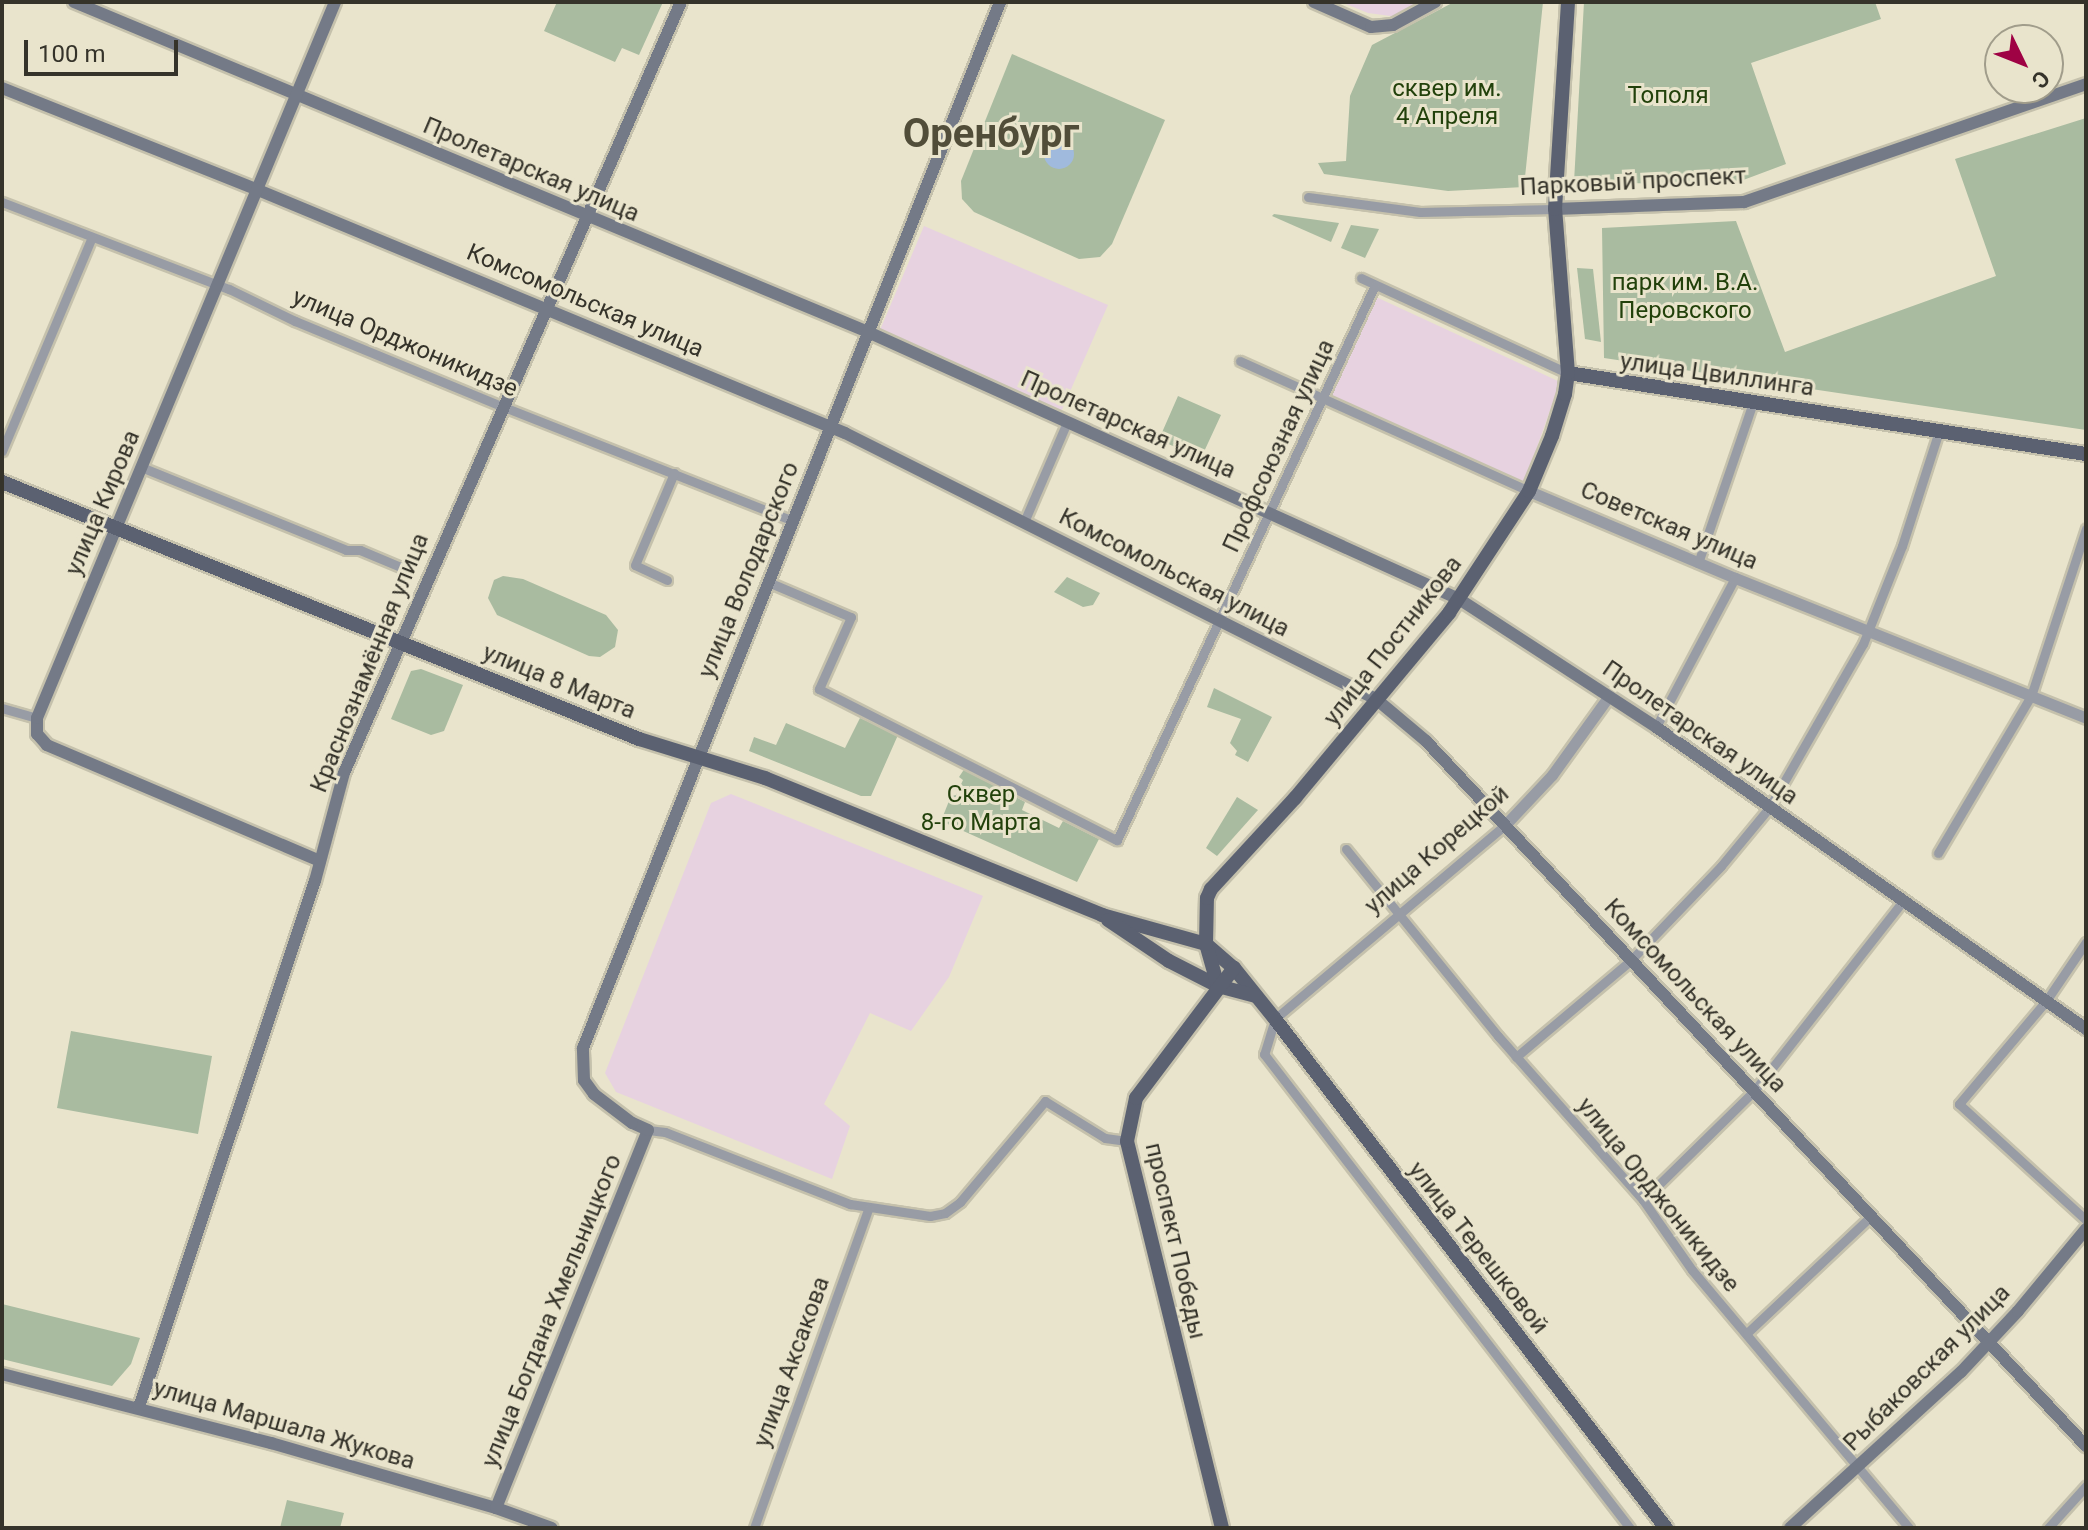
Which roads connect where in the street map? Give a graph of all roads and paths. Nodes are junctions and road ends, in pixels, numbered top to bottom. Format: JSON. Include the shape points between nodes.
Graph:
{"nodes":[{"id":1,"x":74,"y":2,"type":"edge"},
{"id":2,"x":335,"y":2,"type":"edge"},
{"id":3,"x":681,"y":2,"type":"edge"},
{"id":4,"x":1000,"y":2,"type":"edge"},
{"id":5,"x":1314,"y":2,"type":"edge"},
{"id":6,"x":1435,"y":2,"type":"edge"},
{"id":7,"x":1568,"y":2,"type":"edge"},
{"id":8,"x":2086,"y":84,"type":"edge"},
{"id":9,"x":2,"y":88,"type":"edge"},
{"id":10,"x":297,"y":95,"type":"junction"},
{"id":11,"x":258,"y":190,"type":"junction"},
{"id":12,"x":1308,"y":197,"type":"dead end"},
{"id":13,"x":2,"y":202,"type":"edge"},
{"id":14,"x":1555,"y":209,"type":"junction"},
{"id":15,"x":587,"y":217,"type":"junction"},
{"id":16,"x":92,"y":237,"type":"junction"},
{"id":17,"x":1361,"y":278,"type":"dead end"},
{"id":18,"x":217,"y":285,"type":"junction"},
{"id":19,"x":1375,"y":285,"type":"junction"},
{"id":20,"x":547,"y":309,"type":"junction"},
{"id":21,"x":868,"y":332,"type":"junction"},
{"id":22,"x":1240,"y":361,"type":"dead end"},
{"id":23,"x":1568,"y":373,"type":"junction"},
{"id":24,"x":1323,"y":397,"type":"junction"},
{"id":25,"x":1753,"y":402,"type":"junction"},
{"id":26,"x":504,"y":407,"type":"junction"},
{"id":27,"x":1067,"y":422,"type":"junction"},
{"id":28,"x":829,"y":427,"type":"junction"},
{"id":29,"x":1939,"y":431,"type":"junction"},
{"id":30,"x":2,"y":451,"type":"edge"},
{"id":31,"x":2086,"y":454,"type":"edge"},
{"id":32,"x":141,"y":467,"type":"junction"},
{"id":33,"x":674,"y":473,"type":"junction"},
{"id":34,"x":2,"y":482,"type":"edge"},
{"id":35,"x":1529,"y":491,"type":"junction"},
{"id":36,"x":1271,"y":513,"type":"junction"},
{"id":37,"x":793,"y":521,"type":"junction"},
{"id":38,"x":1024,"y":522,"type":"junction"},
{"id":39,"x":117,"y":527,"type":"junction"},
{"id":40,"x":2086,"y":529,"type":"edge"},
{"id":41,"x":1698,"y":563,"type":"junction"},
{"id":42,"x":403,"y":568,"type":"dead end"},
{"id":43,"x":1735,"y":578,"type":"junction"},
{"id":44,"x":667,"y":580,"type":"dead end"},
{"id":45,"x":768,"y":582,"type":"junction"},
{"id":46,"x":1459,"y":599,"type":"junction"},
{"id":47,"x":1221,"y":621,"type":"junction"},
{"id":48,"x":1869,"y":632,"type":"junction"},
{"id":49,"x":400,"y":641,"type":"junction"},
{"id":50,"x":1609,"y":696,"type":"junction"},
{"id":51,"x":2031,"y":696,"type":"junction"},
{"id":52,"x":1376,"y":699,"type":"junction"},
{"id":53,"x":2,"y":708,"type":"edge"},
{"id":54,"x":37,"y":718,"type":"junction"},
{"id":55,"x":2086,"y":718,"type":"edge"},
{"id":56,"x":1656,"y":727,"type":"junction"},
{"id":57,"x":700,"y":755,"type":"junction"},
{"id":58,"x":1769,"y":808,"type":"junction"},
{"id":59,"x":1505,"y":825,"type":"junction"},
{"id":60,"x":1346,"y":849,"type":"dead end"},
{"id":61,"x":1938,"y":853,"type":"dead end"},
{"id":62,"x":320,"y":861,"type":"junction"},
{"id":63,"x":1903,"y":901,"type":"junction"},
{"id":64,"x":1399,"y":913,"type":"junction"},
{"id":65,"x":1102,"y":915,"type":"junction"},
{"id":66,"x":2086,"y":942,"type":"edge"},
{"id":67,"x":1206,"y":944,"type":"junction"},
{"id":68,"x":1631,"y":960,"type":"junction"},
{"id":69,"x":1234,"y":968,"type":"junction"},
{"id":70,"x":1218,"y":986,"type":"junction"},
{"id":71,"x":1256,"y":996,"type":"junction"},
{"id":72,"x":2046,"y":1001,"type":"junction"},
{"id":73,"x":1275,"y":1019,"type":"junction"},
{"id":74,"x":2086,"y":1029,"type":"edge"},
{"id":75,"x":1516,"y":1057,"type":"junction"},
{"id":76,"x":1754,"y":1091,"type":"junction"},
{"id":77,"x":648,"y":1130,"type":"junction"},
{"id":78,"x":1127,"y":1141,"type":"junction"},
{"id":79,"x":1643,"y":1200,"type":"junction"},
{"id":80,"x":868,"y":1209,"type":"junction"},
{"id":81,"x":1870,"y":1217,"type":"junction"},
{"id":82,"x":2086,"y":1220,"type":"edge"},
{"id":83,"x":2086,"y":1229,"type":"edge"},
{"id":84,"x":1747,"y":1333,"type":"junction"},
{"id":85,"x":1990,"y":1342,"type":"junction"},
{"id":86,"x":2,"y":1374,"type":"edge"},
{"id":87,"x":139,"y":1407,"type":"junction"},
{"id":88,"x":2086,"y":1446,"type":"edge"},
{"id":89,"x":1858,"y":1468,"type":"junction"},
{"id":90,"x":2086,"y":1486,"type":"edge"},
{"id":91,"x":496,"y":1508,"type":"junction"},
{"id":92,"x":552,"y":1528,"type":"edge"},
{"id":93,"x":754,"y":1528,"type":"edge"},
{"id":94,"x":1222,"y":1528,"type":"edge"},
{"id":95,"x":1630,"y":1528,"type":"edge"},
{"id":96,"x":1666,"y":1528,"type":"edge"},
{"id":97,"x":1790,"y":1528,"type":"edge"},
{"id":98,"x":1909,"y":1528,"type":"edge"},
{"id":99,"x":2048,"y":1528,"type":"edge"}],
"edges":[{"from":1,"to":10,"type":"main road","name":"Пролетарская улица"},
{"from":2,"to":10,"type":"main road","name":"улица Кирова"},
{"from":3,"to":15,"type":"main road","name":"Краснознамённая улица"},
{"from":4,"to":21,"type":"main road","name":"улица Володарского"},
{"from":5,"to":6,"type":"main road","via":[[1371,27],[1393,25]]},
{"from":7,"to":14,"type":"main road","name":"улица Постникова"},
{"from":8,"to":14,"type":"main road","name":"Парковый проспект","via":[[1744,202]]},
{"from":9,"to":11,"type":"main road","name":"Комсомольская улица"},
{"from":10,"to":11,"type":"main road","name":"улица Кирова"},
{"from":10,"to":15,"type":"main road","name":"Пролетарская улица"},
{"from":11,"to":18,"type":"main road","name":"улица Кирова"},
{"from":11,"to":20,"type":"main road","name":"Комсомольская улица"},
{"from":12,"to":14,"type":"street","name":"Парковый проспект","via":[[1420,212]]},
{"from":13,"to":16,"type":"street","name":"улица Орджоникидзе"},
{"from":14,"to":23,"type":"main road","name":"улица Постникова"},
{"from":15,"to":20,"type":"main road","name":"Краснознамённая улица"},
{"from":15,"to":21,"type":"main road","name":"Пролетарская улица"},
{"from":16,"to":18,"type":"street","name":"улица Орджоникидзе"},
{"from":16,"to":30,"type":"street"},
{"from":17,"to":19,"type":"street","name":"улица Цвиллинга"},
{"from":18,"to":26,"type":"street","name":"улица Орджоникидзе"},
{"from":18,"to":32,"type":"main road","name":"улица Кирова"},
{"from":19,"to":23,"type":"street","name":"улица Цвиллинга"},
{"from":19,"to":24,"type":"street","name":"Профсоюзная улица"},
{"from":20,"to":26,"type":"main road","name":"Краснознамённая улица"},
{"from":20,"to":28,"type":"main road","name":"Комсомольская улица"},
{"from":21,"to":27,"type":"main road","name":"Пролетарская улица"},
{"from":21,"to":28,"type":"main road","name":"улица Володарского"},
{"from":22,"to":24,"type":"street","name":"Советская улица"},
{"from":23,"to":25,"type":"main road","name":"улица Цвиллинга"},
{"from":23,"to":35,"type":"main road","name":"улица Постникова","via":[[1552,436]]},
{"from":24,"to":35,"type":"street","name":"Советская улица"},
{"from":24,"to":36,"type":"street","name":"Профсоюзная улица"},
{"from":25,"to":29,"type":"main road","name":"улица Цвиллинга"},
{"from":25,"to":41,"type":"street"},
{"from":26,"to":33,"type":"street","name":"улица Орджоникидзе"},
{"from":26,"to":49,"type":"main road","name":"Краснознамённая улица"},
{"from":27,"to":36,"type":"main road","name":"Пролетарская улица"},
{"from":27,"to":38,"type":"street"},
{"from":28,"to":37,"type":"main road","name":"улица Володарского"},
{"from":28,"to":38,"type":"main road","name":"Комсомольская улица"},
{"from":29,"to":31,"type":"main road","name":"улица Цвиллинга"},
{"from":29,"to":48,"type":"street"},
{"from":32,"to":39,"type":"main road","name":"улица Кирова"},
{"from":32,"to":42,"type":"street"},
{"from":33,"to":37,"type":"street","name":"улица Орджоникидзе"},
{"from":33,"to":44,"type":"street","via":[[635,565]]},
{"from":34,"to":39,"type":"main road","name":"улица 8 Марта"},
{"from":35,"to":41,"type":"street","name":"Советская улица"},
{"from":35,"to":46,"type":"main road","name":"улица Постникова"},
{"from":36,"to":46,"type":"main road","name":"Пролетарская улица"},
{"from":36,"to":47,"type":"street","name":"Профсоюзная улица"},
{"from":37,"to":45,"type":"main road","name":"улица Володарского"},
{"from":38,"to":47,"type":"main road","name":"Комсомольская улица"},
{"from":39,"to":49,"type":"main road","name":"улица 8 Марта"},
{"from":39,"to":54,"type":"main road","name":"улица Кирова"},
{"from":40,"to":51,"type":"street"},
{"from":41,"to":43,"type":"street","name":"Советская улица"},
{"from":43,"to":48,"type":"street","name":"Советская улица"},
{"from":43,"to":56,"type":"street"},
{"from":45,"to":47,"type":"street","name":"Профсоюзная улица","via":[[851,617],[819,689],[1117,840]]},
{"from":45,"to":57,"type":"main road","name":"улица Володарского"},
{"from":46,"to":50,"type":"main road","name":"Пролетарская улица"},
{"from":46,"to":52,"type":"main road","name":"улица Постникова"},
{"from":47,"to":52,"type":"main road","name":"Комсомольская улица"},
{"from":48,"to":51,"type":"street","name":"Советская улица"},
{"from":48,"to":58,"type":"street"},
{"from":49,"to":57,"type":"main road","name":"улица 8 Марта","via":[[639,739]]},
{"from":49,"to":62,"type":"main road","name":"Краснознамённая улица","via":[[344,773]]},
{"from":50,"to":56,"type":"main road","name":"Пролетарская улица"},
{"from":50,"to":59,"type":"street","name":"улица Корецкой","via":[[1552,775]]},
{"from":51,"to":55,"type":"street","name":"Советская улица"},
{"from":51,"to":61,"type":"street"},
{"from":52,"to":59,"type":"main road","name":"Комсомольская улица","via":[[1426,741]]},
{"from":52,"to":67,"type":"main road","name":"улица Постникова","via":[[1211,889]]},
{"from":53,"to":54,"type":"street"},
{"from":54,"to":62,"type":"main road","via":[[37,734],[47,745]]},
{"from":56,"to":58,"type":"main road","name":"Пролетарская улица"},
{"from":57,"to":65,"type":"main road","name":"улица 8 Марта"},
{"from":57,"to":77,"type":"main road","name":"улица Володарского","via":[[583,1048],[584,1080],[594,1094]]},
{"from":58,"to":63,"type":"main road","name":"Пролетарская улица"},
{"from":58,"to":68,"type":"street"},
{"from":59,"to":64,"type":"street","name":"улица Корецкой"},
{"from":59,"to":68,"type":"main road","name":"Комсомольская улица"},
{"from":60,"to":64,"type":"street","name":"улица Орджоникидзе"},
{"from":62,"to":87,"type":"main road","name":"Краснознамённая улица"},
{"from":63,"to":72,"type":"main road","name":"Пролетарская улица"},
{"from":63,"to":76,"type":"street"},
{"from":64,"to":73,"type":"street","name":"улица Корецкой"},
{"from":64,"to":75,"type":"street","name":"улица Орджоникидзе"},
{"from":65,"to":67,"type":"main road","name":"улица 8 Марта"},
{"from":65,"to":70,"type":"main road","name":"улица 8 Марта"},
{"from":66,"to":72,"type":"street"},
{"from":67,"to":69,"type":"main road","name":"улица Терешковой"},
{"from":67,"to":70,"type":"main road"},
{"from":68,"to":75,"type":"street"},
{"from":68,"to":76,"type":"main road","name":"Комсомольская улица"},
{"from":69,"to":70,"type":"main road","name":"проспект Победы"},
{"from":69,"to":71,"type":"main road","name":"улица Терешковой"},
{"from":70,"to":71,"type":"main road"},
{"from":70,"to":78,"type":"main road","name":"проспект Победы","via":[[1136,1098]]},
{"from":71,"to":73,"type":"main road","name":"улица Терешковой"},
{"from":72,"to":74,"type":"main road","name":"Пролетарская улица"},
{"from":72,"to":82,"type":"street","via":[[1959,1104]]},
{"from":73,"to":95,"type":"street","via":[[1264,1054]]},
{"from":73,"to":96,"type":"main road","name":"улица Терешковой"},
{"from":75,"to":79,"type":"street","name":"улица Орджоникидзе"},
{"from":76,"to":79,"type":"street"},
{"from":76,"to":81,"type":"main road","name":"Комсомольская улица"},
{"from":77,"to":80,"type":"street"},
{"from":77,"to":91,"type":"main road","name":"улица Богдана Хмельницкого"},
{"from":78,"to":80,"type":"street","via":[[1105,1138],[1045,1101],[945,1213]]},
{"from":78,"to":94,"type":"main road","name":"проспект Победы"},
{"from":79,"to":84,"type":"street","name":"улица Орджоникидзе","via":[[1692,1270]]},
{"from":80,"to":93,"type":"street","name":"улица Аксакова"},
{"from":81,"to":84,"type":"street"},
{"from":81,"to":85,"type":"main road","name":"Комсомольская улица"},
{"from":83,"to":85,"type":"main road","name":"Рыбаковская улица"},
{"from":84,"to":89,"type":"street","name":"улица Орджоникидзе"},
{"from":85,"to":88,"type":"main road","name":"Комсомольская улица"},
{"from":85,"to":89,"type":"main road","name":"Рыбаковская улица"},
{"from":86,"to":87,"type":"main road","name":"улица Маршала Жукова"},
{"from":87,"to":91,"type":"main road","name":"улица Маршала Жукова"},
{"from":89,"to":97,"type":"main road","name":"Рыбаковская улица"},
{"from":89,"to":98,"type":"street","name":"улица Орджоникидзе"},
{"from":90,"to":99,"type":"street"},
{"from":91,"to":92,"type":"main road","name":"улица Маршала Жукова"}]}
